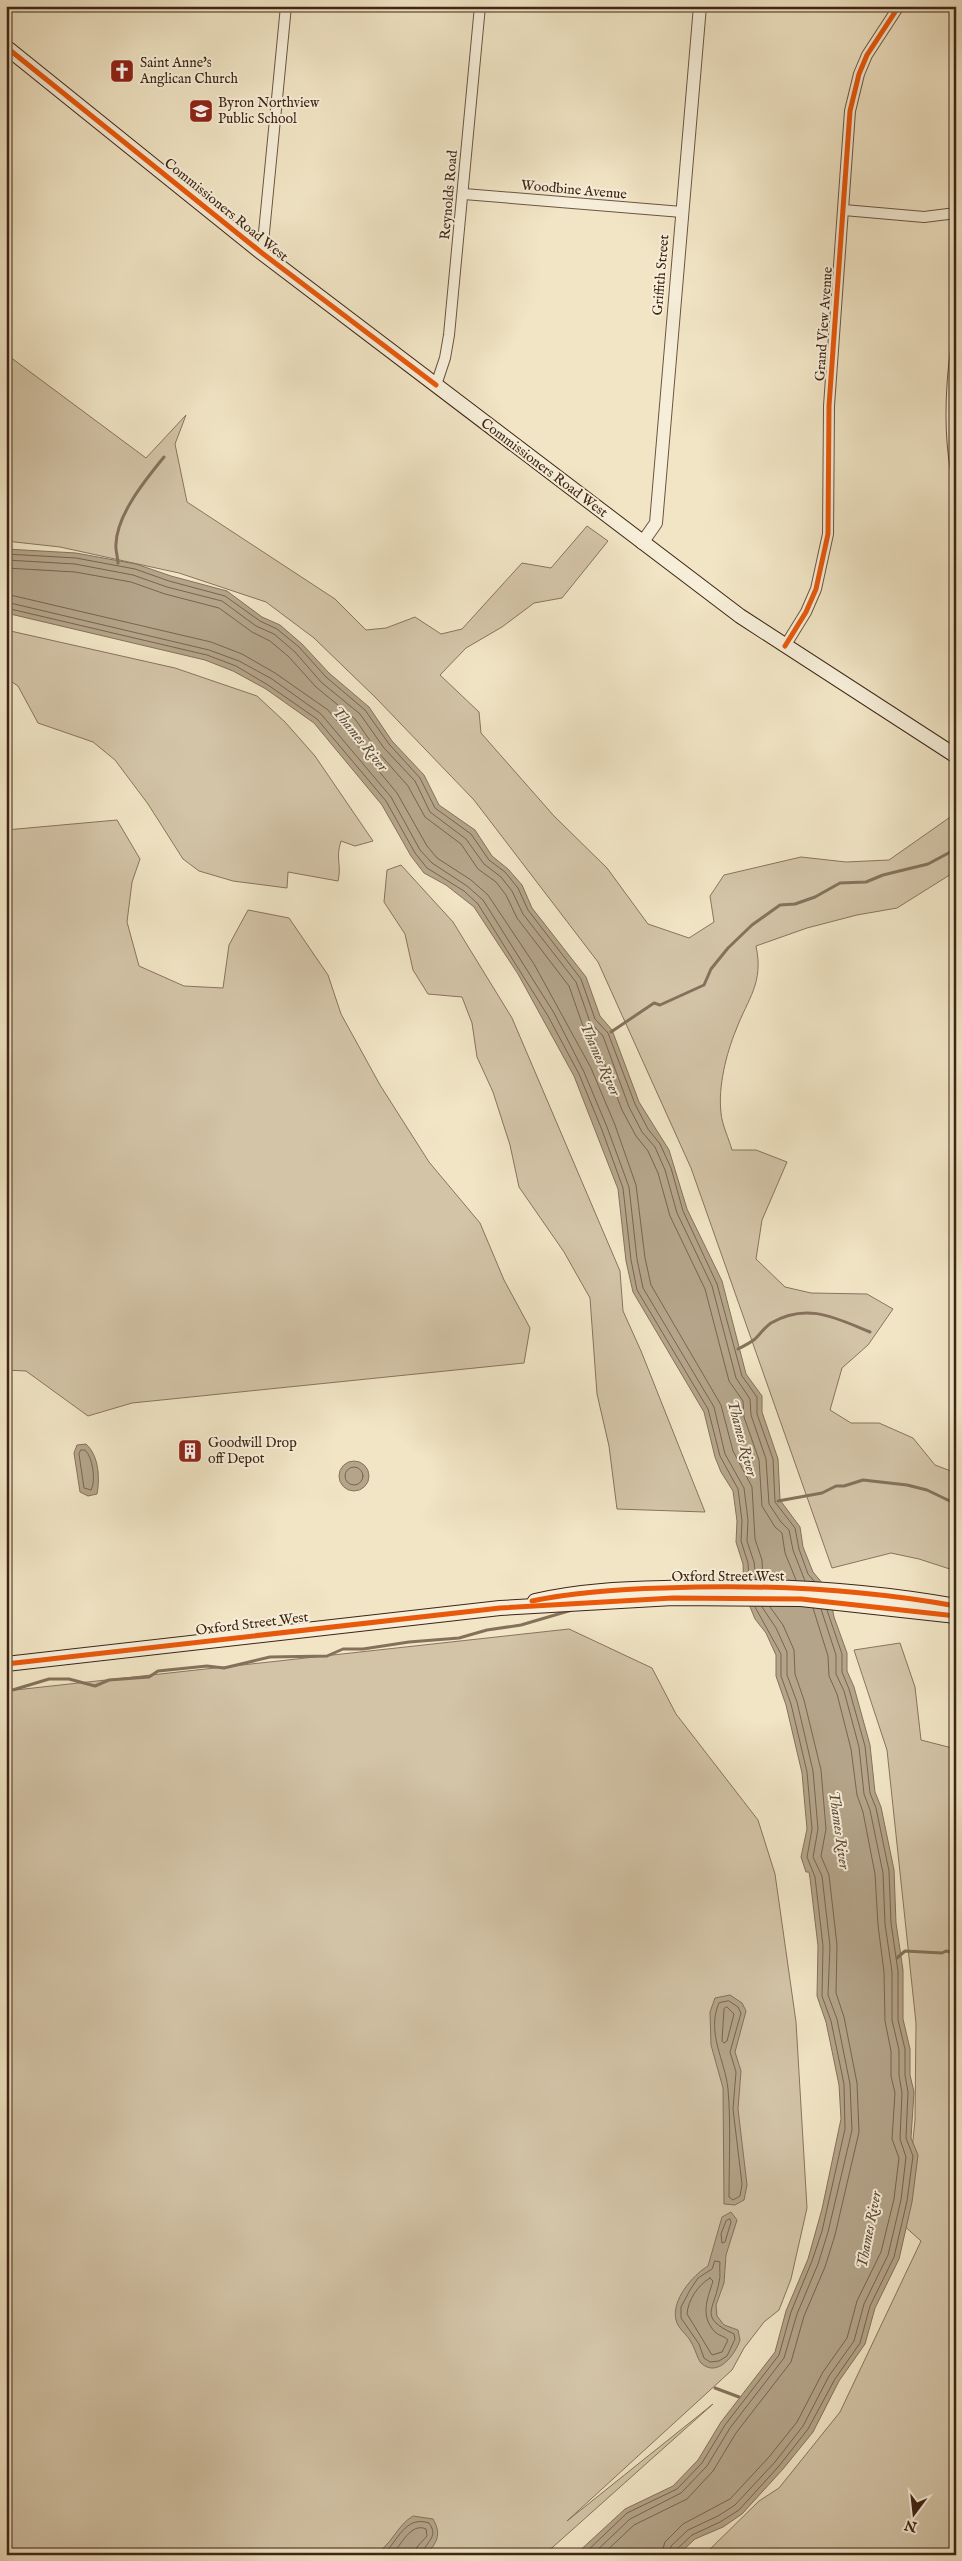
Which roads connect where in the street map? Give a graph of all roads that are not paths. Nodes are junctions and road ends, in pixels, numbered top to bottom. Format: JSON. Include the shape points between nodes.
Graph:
{"nodes":[{"id":1,"x":286,"y":6,"type":"edge"},
{"id":2,"x":480,"y":6,"type":"edge"},
{"id":3,"x":700,"y":6,"type":"edge"},
{"id":4,"x":899,"y":6,"type":"edge"},
{"id":5,"x":6,"y":48,"type":"edge"},
{"id":6,"x":464,"y":194,"type":"junction"},
{"id":7,"x":844,"y":210,"type":"junction"},
{"id":8,"x":682,"y":212,"type":"junction"},
{"id":9,"x":956,"y":213,"type":"edge"},
{"id":10,"x":262,"y":254,"type":"junction"},
{"id":11,"x":956,"y":349,"type":"edge"},
{"id":12,"x":436,"y":385,"type":"junction"},
{"id":13,"x":956,"y":470,"type":"edge"},
{"id":14,"x":642,"y":542,"type":"junction"},
{"id":15,"x":785,"y":646,"type":"junction"},
{"id":16,"x":956,"y":756,"type":"edge"},
{"id":17,"x":924,"y":1606,"type":"junction"},
{"id":18,"x":956,"y":1606,"type":"edge"},
{"id":19,"x":956,"y":1616,"type":"edge"},
{"id":20,"x":6,"y":1664,"type":"edge"}],
"edges":[{"from":1,"to":10,"type":"street"},
{"from":2,"to":6,"type":"street","name":"Reynolds Road"},
{"from":3,"to":8,"type":"street","name":"Griffith Street"},
{"from":4,"to":7,"type":"street","name":"Grand View Avenue","via":[[867,55],[859,74],[850,111]]},
{"from":5,"to":10,"type":"main road","name":"Commissioners Road West"},
{"from":6,"to":8,"type":"street","name":"Woodbine Avenue"},
{"from":6,"to":12,"type":"street","name":"Reynolds Road","via":[[449,335]]},
{"from":7,"to":9,"type":"street","via":[[924,216]]},
{"from":7,"to":15,"type":"street","name":"Grand View Avenue","via":[[829,406],[828,534],[816,589]]},
{"from":8,"to":14,"type":"street","name":"Griffith Street","via":[[656,522]]},
{"from":10,"to":12,"type":"main road","name":"Commissioners Road West"},
{"from":11,"to":13,"type":"street","via":[[952,449]]},
{"from":12,"to":14,"type":"main road","name":"Commissioners Road West"},
{"from":14,"to":15,"type":"main road","name":"Commissioners Road West"},
{"from":15,"to":16,"type":"main road","name":"Commissioners Road West"},
{"from":17,"to":18,"type":"main road","name":"Oxford Street West"},
{"from":17,"to":19,"type":"main road","name":"Oxford Street West"},
{"from":17,"to":20,"type":"main road","name":"Oxford Street West","via":[[876,1606],[768,1597],[552,1602]]}]}
